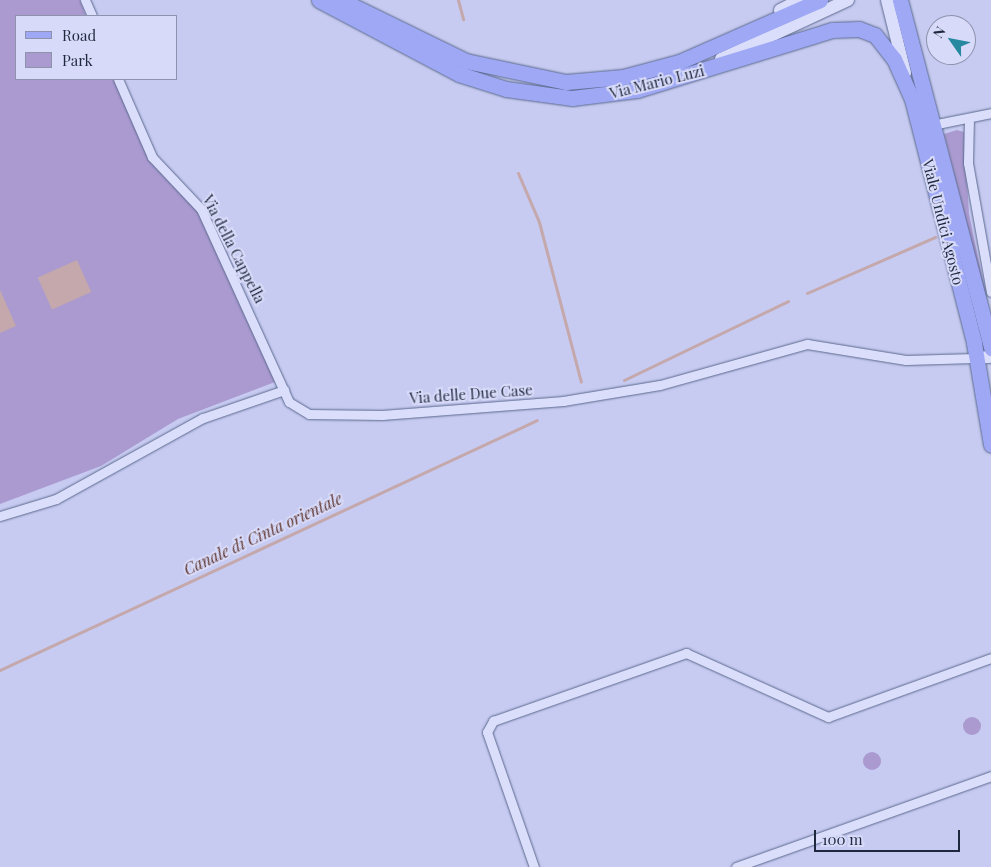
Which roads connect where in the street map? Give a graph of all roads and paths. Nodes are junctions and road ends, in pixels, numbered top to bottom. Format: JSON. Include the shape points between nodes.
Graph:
{"nodes":[{"id":1,"x":86,"y":0,"type":"edge"},
{"id":2,"x":319,"y":0,"type":"edge"},
{"id":3,"x":341,"y":0,"type":"edge"},
{"id":4,"x":800,"y":0,"type":"edge"},
{"id":5,"x":820,"y":0,"type":"edge"},
{"id":6,"x":848,"y":0,"type":"edge"},
{"id":7,"x":887,"y":0,"type":"edge"},
{"id":8,"x":900,"y":0,"type":"edge"},
{"id":9,"x":92,"y":15,"type":"edge"},
{"id":10,"x":694,"y":56,"type":"junction"},
{"id":11,"x":690,"y":74,"type":"junction"},
{"id":12,"x":118,"y":80,"type":"edge"},
{"id":13,"x":912,"y":99,"type":"junction"},
{"id":14,"x":991,"y":113,"type":"edge"},
{"id":15,"x":969,"y":118,"type":"junction"},
{"id":16,"x":932,"y":125,"type":"junction"},
{"id":17,"x":991,"y":292,"type":"edge"},
{"id":18,"x":990,"y":342,"type":"edge"},
{"id":19,"x":991,"y":357,"type":"edge"},
{"id":20,"x":976,"y":358,"type":"junction"},
{"id":21,"x":284,"y":390,"type":"junction"},
{"id":22,"x":991,"y":445,"type":"edge"},
{"id":23,"x":0,"y":516,"type":"edge"},
{"id":24,"x":991,"y":658,"type":"edge"},
{"id":25,"x":991,"y":776,"type":"edge"},
{"id":26,"x":534,"y":867,"type":"edge"},
{"id":27,"x":736,"y":867,"type":"edge"}],
"edges":[{"from":1,"to":9,"type":"street"},
{"from":2,"to":11,"type":"main road","name":"Via Mario Luzi","via":[[438,66],[506,90],[572,98],[597,96]]},
{"from":3,"to":10,"type":"main road","name":"Via Mario Luzi","via":[[446,53],[535,78],[598,81]]},
{"from":4,"to":10,"type":"main road"},
{"from":5,"to":10,"type":"main road","name":"Via Mario Luzi"},
{"from":6,"to":11,"type":"main road"},
{"from":7,"to":13,"type":"main road","name":"Viale Undici Agosto"},
{"from":8,"to":16,"type":"main road","name":"Viale Undici Agosto"},
{"from":11,"to":13,"type":"main road","name":"Via Mario Luzi","via":[[850,28],[869,32],[884,43]]},
{"from":12,"to":21,"type":"street","name":"Via della Cappella","via":[[152,157],[201,209]]},
{"from":13,"to":20,"type":"main road","name":"Viale Undici Agosto"},
{"from":14,"to":15,"type":"street"},
{"from":15,"to":16,"type":"street"},
{"from":15,"to":17,"type":"street","via":[[968,162]]},
{"from":16,"to":18,"type":"main road","name":"Viale Undici Agosto"},
{"from":19,"to":20,"type":"main road"},
{"from":20,"to":21,"type":"street","name":"Via delle Due Case","via":[[906,360],[807,344],[660,385],[613,393],[382,415],[309,414],[292,405]]},
{"from":20,"to":22,"type":"main road","name":"Viale Undici Agosto"},
{"from":21,"to":23,"type":"street","via":[[203,418],[56,499]]},
{"from":24,"to":26,"type":"street","via":[[828,717],[686,653],[493,721],[487,732]]},
{"from":25,"to":27,"type":"street"}]}
